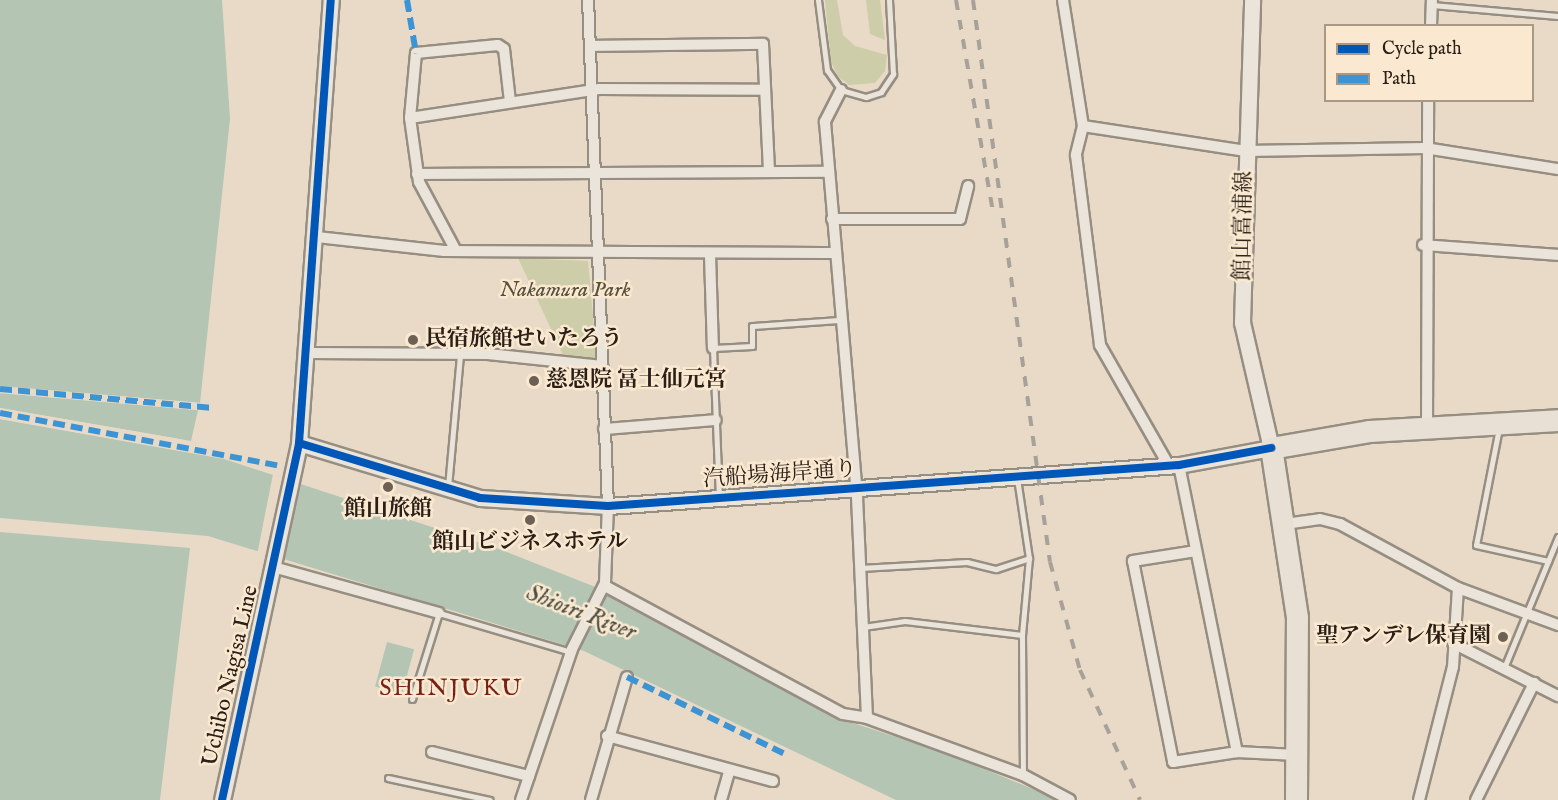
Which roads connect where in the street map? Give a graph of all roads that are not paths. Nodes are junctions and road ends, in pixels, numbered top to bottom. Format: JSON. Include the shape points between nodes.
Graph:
{"nodes":[{"id":1,"x":331,"y":0,"type":"edge"},
{"id":2,"x":588,"y":0,"type":"edge"},
{"id":3,"x":818,"y":0,"type":"edge"},
{"id":4,"x":889,"y":0,"type":"edge"},
{"id":5,"x":1063,"y":0,"type":"edge"},
{"id":6,"x":1252,"y":0,"type":"edge"},
{"id":7,"x":1432,"y":3,"type":"edge"},
{"id":8,"x":1558,"y":16,"type":"edge"},
{"id":9,"x":1431,"y":24,"type":"edge"},
{"id":10,"x":590,"y":46,"type":"junction"},
{"id":11,"x":591,"y":90,"type":"junction"},
{"id":12,"x":765,"y":90,"type":"junction"},
{"id":13,"x":841,"y":90,"type":"junction"},
{"id":14,"x":510,"y":102,"type":"junction"},
{"id":15,"x":1428,"y":102,"type":"edge"},
{"id":16,"x":410,"y":118,"type":"junction"},
{"id":17,"x":1083,"y":126,"type":"junction"},
{"id":18,"x":1425,"y":148,"type":"junction"},
{"id":19,"x":1246,"y":151,"type":"junction"},
{"id":20,"x":1558,"y":169,"type":"edge"},
{"id":21,"x":770,"y":172,"type":"junction"},
{"id":22,"x":828,"y":172,"type":"junction"},
{"id":23,"x":594,"y":173,"type":"junction"},
{"id":24,"x":417,"y":174,"type":"junction"},
{"id":25,"x":968,"y":186,"type":"dead end"},
{"id":26,"x":832,"y":219,"type":"junction"},
{"id":27,"x":317,"y":237,"type":"junction"},
{"id":28,"x":1423,"y":244,"type":"junction"},
{"id":29,"x":455,"y":249,"type":"junction"},
{"id":30,"x":834,"y":253,"type":"junction"},
{"id":31,"x":597,"y":254,"type":"junction"},
{"id":32,"x":710,"y":255,"type":"junction"},
{"id":33,"x":1558,"y":255,"type":"edge"},
{"id":34,"x":840,"y":320,"type":"junction"},
{"id":35,"x":713,"y":348,"type":"junction"},
{"id":36,"x":309,"y":353,"type":"junction"},
{"id":37,"x":460,"y":354,"type":"junction"},
{"id":38,"x":603,"y":366,"type":"junction"},
{"id":39,"x":716,"y":420,"type":"junction"},
{"id":40,"x":1558,"y":420,"type":"edge"},
{"id":41,"x":1499,"y":426,"type":"junction"},
{"id":42,"x":1427,"y":427,"type":"junction"},
{"id":43,"x":604,"y":429,"type":"junction"},
{"id":44,"x":299,"y":443,"type":"junction"},
{"id":45,"x":1271,"y":448,"type":"junction"},
{"id":46,"x":1174,"y":466,"type":"junction"},
{"id":47,"x":1017,"y":477,"type":"junction"},
{"id":48,"x":855,"y":487,"type":"junction"},
{"id":49,"x":448,"y":488,"type":"junction"},
{"id":50,"x":719,"y":498,"type":"junction"},
{"id":51,"x":608,"y":506,"type":"junction"},
{"id":52,"x":1285,"y":524,"type":"junction"},
{"id":53,"x":1558,"y":537,"type":"edge"},
{"id":54,"x":1196,"y":550,"type":"junction"},
{"id":55,"x":1029,"y":558,"type":"junction"},
{"id":56,"x":1548,"y":561,"type":"junction"},
{"id":57,"x":274,"y":563,"type":"junction"},
{"id":58,"x":860,"y":568,"type":"junction"},
{"id":59,"x":604,"y":588,"type":"junction"},
{"id":60,"x":1458,"y":588,"type":"junction"},
{"id":61,"x":439,"y":613,"type":"junction"},
{"id":62,"x":1528,"y":614,"type":"junction"},
{"id":63,"x":1558,"y":624,"type":"edge"},
{"id":64,"x":862,"y":628,"type":"junction"},
{"id":65,"x":1022,"y":634,"type":"junction"},
{"id":66,"x":1453,"y":643,"type":"junction"},
{"id":67,"x":572,"y":650,"type":"junction"},
{"id":68,"x":1504,"y":668,"type":"junction"},
{"id":69,"x":627,"y":678,"type":"dead end"},
{"id":70,"x":1534,"y":683,"type":"junction"},
{"id":71,"x":1558,"y":696,"type":"edge"},
{"id":72,"x":412,"y":699,"type":"dead end"},
{"id":73,"x":867,"y":718,"type":"junction"},
{"id":74,"x":608,"y":736,"type":"junction"},
{"id":75,"x":432,"y":752,"type":"dead end"},
{"id":76,"x":1237,"y":752,"type":"junction"},
{"id":77,"x":1297,"y":755,"type":"junction"},
{"id":78,"x":729,"y":772,"type":"junction"},
{"id":79,"x":1023,"y":775,"type":"junction"},
{"id":80,"x":529,"y":776,"type":"junction"},
{"id":81,"x":388,"y":778,"type":"dead end"},
{"id":82,"x":773,"y":781,"type":"dead end"},
{"id":83,"x":1420,"y":799,"type":"edge"},
{"id":84,"x":222,"y":800,"type":"edge"},
{"id":85,"x":490,"y":800,"type":"edge"},
{"id":86,"x":521,"y":800,"type":"edge"},
{"id":87,"x":591,"y":800,"type":"edge"},
{"id":88,"x":721,"y":800,"type":"edge"},
{"id":89,"x":1070,"y":800,"type":"edge"},
{"id":90,"x":1296,"y":800,"type":"edge"},
{"id":91,"x":1476,"y":800,"type":"edge"}],
"edges":[{"from":1,"to":27,"type":"street","name":"Uchibo Nagisa Line"},
{"from":2,"to":10,"type":"street"},
{"from":3,"to":13,"type":"lane","via":[[827,70]]},
{"from":4,"to":13,"type":"lane","via":[[895,63],[890,81],[880,92],[866,97]]},
{"from":5,"to":17,"type":"street"},
{"from":6,"to":19,"type":"street","name":"館山富浦線"},
{"from":7,"to":8,"type":"lane"},
{"from":7,"to":9,"type":"street"},
{"from":10,"to":11,"type":"street"},
{"from":10,"to":12,"type":"street","via":[[763,44]]},
{"from":11,"to":12,"type":"street"},
{"from":11,"to":14,"type":"street"},
{"from":11,"to":23,"type":"street"},
{"from":12,"to":21,"type":"street"},
{"from":13,"to":22,"type":"street","via":[[825,122]]},
{"from":14,"to":16,"type":"street"},
{"from":14,"to":16,"type":"street","via":[[504,49],[498,45],[416,53]]},
{"from":15,"to":18,"type":"street"},
{"from":16,"to":24,"type":"street"},
{"from":17,"to":19,"type":"street"},
{"from":17,"to":46,"type":"street","via":[[1076,154],[1100,345]]},
{"from":18,"to":19,"type":"street"},
{"from":18,"to":20,"type":"street"},
{"from":18,"to":28,"type":"street"},
{"from":19,"to":45,"type":"street","name":"館山富浦線","via":[[1242,322]]},
{"from":21,"to":22,"type":"street"},
{"from":21,"to":23,"type":"street"},
{"from":22,"to":26,"type":"street"},
{"from":23,"to":24,"type":"street"},
{"from":23,"to":31,"type":"street"},
{"from":24,"to":29,"type":"street"},
{"from":25,"to":26,"type":"street","via":[[960,219]]},
{"from":26,"to":30,"type":"street"},
{"from":27,"to":29,"type":"street"},
{"from":27,"to":36,"type":"street","name":"Uchibo Nagisa Line"},
{"from":28,"to":33,"type":"street"},
{"from":28,"to":42,"type":"street"},
{"from":29,"to":31,"type":"street"},
{"from":30,"to":32,"type":"street"},
{"from":30,"to":34,"type":"street"},
{"from":31,"to":32,"type":"street"},
{"from":31,"to":38,"type":"street"},
{"from":32,"to":35,"type":"street"},
{"from":34,"to":35,"type":"lane","via":[[752,326],[752,346]]},
{"from":34,"to":48,"type":"street"},
{"from":35,"to":39,"type":"lane"},
{"from":36,"to":37,"type":"street"},
{"from":36,"to":44,"type":"street","name":"Uchibo Nagisa Line"},
{"from":37,"to":38,"type":"street"},
{"from":37,"to":49,"type":"lane"},
{"from":38,"to":43,"type":"street"},
{"from":39,"to":43,"type":"street"},
{"from":39,"to":50,"type":"lane"},
{"from":40,"to":41,"type":"highway"},
{"from":41,"to":42,"type":"highway"},
{"from":41,"to":56,"type":"lane","via":[[1476,545]]},
{"from":42,"to":45,"type":"highway"},
{"from":43,"to":51,"type":"street"},
{"from":44,"to":49,"type":"street","name":"汽船場海岸通り"},
{"from":44,"to":57,"type":"street","name":"Uchibo Nagisa Line"},
{"from":45,"to":46,"type":"street","name":"汽船場海岸通り"},
{"from":45,"to":52,"type":"highway"},
{"from":46,"to":47,"type":"street","name":"汽船場海岸通り"},
{"from":46,"to":54,"type":"street"},
{"from":47,"to":48,"type":"street","name":"汽船場海岸通り"},
{"from":47,"to":55,"type":"lane"},
{"from":48,"to":50,"type":"street","name":"汽船場海岸通り"},
{"from":48,"to":58,"type":"street"},
{"from":49,"to":51,"type":"street","name":"汽船場海岸通り","via":[[522,504]]},
{"from":50,"to":51,"type":"street","name":"汽船場海岸通り"},
{"from":51,"to":59,"type":"street"},
{"from":52,"to":60,"type":"street","via":[[1320,519],[1340,524]]},
{"from":52,"to":77,"type":"highway","via":[[1299,644]]},
{"from":53,"to":56,"type":"lane"},
{"from":54,"to":76,"type":"street"},
{"from":54,"to":76,"type":"street","via":[[1133,561],[1173,762]]},
{"from":55,"to":58,"type":"lane","via":[[996,569],[967,562]]},
{"from":55,"to":65,"type":"lane"},
{"from":56,"to":62,"type":"lane"},
{"from":57,"to":61,"type":"street"},
{"from":57,"to":84,"type":"street","name":"Uchibo Nagisa Line"},
{"from":58,"to":64,"type":"street"},
{"from":59,"to":67,"type":"street"},
{"from":59,"to":73,"type":"street","via":[[843,714]]},
{"from":60,"to":62,"type":"street"},
{"from":60,"to":66,"type":"street"},
{"from":61,"to":67,"type":"lane"},
{"from":61,"to":72,"type":"lane"},
{"from":62,"to":63,"type":"street"},
{"from":62,"to":68,"type":"lane"},
{"from":64,"to":65,"type":"lane","via":[[905,621]]},
{"from":64,"to":73,"type":"street"},
{"from":65,"to":79,"type":"lane"},
{"from":66,"to":68,"type":"street"},
{"from":66,"to":83,"type":"street","via":[[1452,667]]},
{"from":67,"to":80,"type":"street"},
{"from":68,"to":70,"type":"street"},
{"from":69,"to":74,"type":"street"},
{"from":70,"to":71,"type":"street"},
{"from":70,"to":91,"type":"street"},
{"from":73,"to":79,"type":"street"},
{"from":74,"to":78,"type":"street"},
{"from":74,"to":87,"type":"street"},
{"from":75,"to":80,"type":"street"},
{"from":76,"to":77,"type":"street"},
{"from":77,"to":90,"type":"highway"},
{"from":78,"to":82,"type":"street"},
{"from":78,"to":88,"type":"street"},
{"from":79,"to":89,"type":"street"},
{"from":80,"to":86,"type":"street"},
{"from":81,"to":85,"type":"lane"}]}
